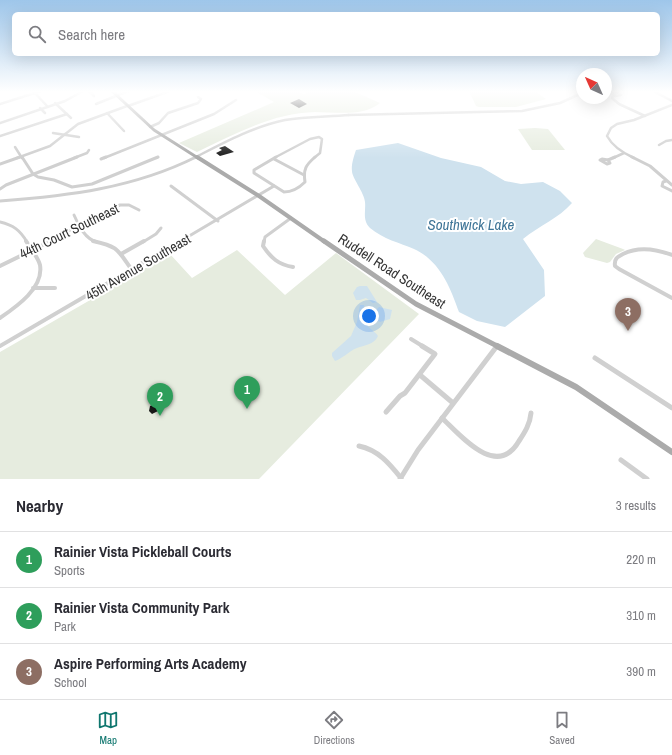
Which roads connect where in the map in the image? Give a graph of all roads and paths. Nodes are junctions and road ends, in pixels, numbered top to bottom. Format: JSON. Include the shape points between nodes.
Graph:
{"nodes":[{"id":1,"x":26,"y":113,"type":"edge"},
{"id":2,"x":135,"y":113,"type":"edge"},
{"id":3,"x":168,"y":113,"type":"edge"},
{"id":4,"x":215,"y":113,"type":"edge"},
{"id":5,"x":420,"y":113,"type":"edge"},
{"id":6,"x":640,"y":113,"type":"edge"},
{"id":7,"x":651,"y":113,"type":"edge"},
{"id":8,"x":67,"y":114,"type":"joint"},
{"id":9,"x":107,"y":114,"type":"joint"},
{"id":10,"x":645,"y":116,"type":"junction"},
{"id":11,"x":71,"y":118,"type":"dead end"},
{"id":12,"x":0,"y":123,"type":"edge"},
{"id":13,"x":150,"y":127,"type":"junction"},
{"id":14,"x":124,"y":131,"type":"dead end"},
{"id":15,"x":53,"y":133,"type":"dead end"},
{"id":16,"x":161,"y":134,"type":"junction"},
{"id":17,"x":65,"y":135,"type":"junction"},
{"id":18,"x":0,"y":136,"type":"edge"},
{"id":19,"x":79,"y":137,"type":"dead end"},
{"id":20,"x":672,"y":140,"type":"edge"},
{"id":21,"x":659,"y":145,"type":"dead end"},
{"id":22,"x":15,"y":147,"type":"dead end"},
{"id":23,"x":89,"y":150,"type":"dead end"},
{"id":24,"x":624,"y":153,"type":"junction"},
{"id":25,"x":196,"y":156,"type":"junction"},
{"id":26,"x":22,"y":157,"type":"junction"},
{"id":27,"x":158,"y":157,"type":"dead end"},
{"id":28,"x":101,"y":159,"type":"dead end"},
{"id":29,"x":274,"y":159,"type":"junction"},
{"id":30,"x":608,"y":160,"type":"dead end"},
{"id":31,"x":0,"y":164,"type":"edge"},
{"id":32,"x":33,"y":174,"type":"junction"},
{"id":33,"x":304,"y":175,"type":"junction"},
{"id":34,"x":666,"y":180,"type":"junction"},
{"id":35,"x":672,"y":185,"type":"edge"},
{"id":36,"x":171,"y":186,"type":"dead end"},
{"id":37,"x":274,"y":186,"type":"junction"},
{"id":38,"x":0,"y":189,"type":"edge"},
{"id":39,"x":672,"y":191,"type":"edge"},
{"id":40,"x":260,"y":196,"type":"junction"},
{"id":41,"x":0,"y":202,"type":"edge"},
{"id":42,"x":139,"y":210,"type":"dead end"},
{"id":43,"x":74,"y":215,"type":"dead end"},
{"id":44,"x":291,"y":218,"type":"junction"},
{"id":45,"x":218,"y":221,"type":"junction"},
{"id":46,"x":0,"y":222,"type":"edge"},
{"id":47,"x":79,"y":226,"type":"junction"},
{"id":48,"x":161,"y":228,"type":"dead end"},
{"id":49,"x":32,"y":250,"type":"junction"},
{"id":50,"x":121,"y":254,"type":"junction"},
{"id":51,"x":672,"y":255,"type":"edge"},
{"id":52,"x":0,"y":266,"type":"edge"},
{"id":53,"x":293,"y":266,"type":"dead end"},
{"id":54,"x":132,"y":270,"type":"junction"},
{"id":55,"x":33,"y":288,"type":"junction"},
{"id":56,"x":55,"y":288,"type":"dead end"},
{"id":57,"x":672,"y":298,"type":"edge"},
{"id":58,"x":0,"y":318,"type":"edge"},
{"id":59,"x":411,"y":339,"type":"dead end"},
{"id":60,"x":0,"y":346,"type":"edge"},
{"id":61,"x":497,"y":346,"type":"junction"},
{"id":62,"x":595,"y":358,"type":"dead end"},
{"id":63,"x":420,"y":375,"type":"junction"},
{"id":64,"x":453,"y":403,"type":"junction"},
{"id":65,"x":672,"y":408,"type":"edge"},
{"id":66,"x":386,"y":412,"type":"dead end"},
{"id":67,"x":532,"y":413,"type":"dead end"},
{"id":68,"x":442,"y":418,"type":"junction"},
{"id":69,"x":359,"y":446,"type":"dead end"},
{"id":70,"x":672,"y":452,"type":"edge"},
{"id":71,"x":622,"y":460,"type":"dead end"},
{"id":72,"x":401,"y":478,"type":"edge"},
{"id":73,"x":647,"y":479,"type":"edge"}],
"edges":[{"from":1,"to":12,"type":"street"},
{"from":2,"to":13,"type":"main road","name":"Ruddell Road Southeast"},
{"from":3,"to":13,"type":"street","via":[[159,123]]},
{"from":4,"to":16,"type":"street"},
{"from":5,"to":25,"type":"street","via":[[305,117],[286,120],[237,137]]},
{"from":6,"to":10,"type":"street"},
{"from":7,"to":10,"type":"street"},
{"from":8,"to":11,"type":"street"},
{"from":8,"to":18,"type":"street"},
{"from":9,"to":14,"type":"street"},
{"from":9,"to":17,"type":"street","via":[[78,124]]},
{"from":10,"to":24,"type":"street","via":[[617,124],[608,131],[610,142]]},
{"from":13,"to":16,"type":"main road","name":"Ruddell Road Southeast"},
{"from":15,"to":17,"type":"street"},
{"from":16,"to":25,"type":"main road","name":"Ruddell Road Southeast"},
{"from":16,"to":28,"type":"street"},
{"from":17,"to":19,"type":"street"},
{"from":17,"to":26,"type":"street","via":[[50,146]]},
{"from":20,"to":21,"type":"street"},
{"from":22,"to":26,"type":"street"},
{"from":23,"to":32,"type":"street"},
{"from":24,"to":30,"type":"street"},
{"from":24,"to":34,"type":"street","via":[[649,165]]},
{"from":25,"to":40,"type":"main road","name":"Ruddell Road Southeast"},
{"from":25,"to":41,"type":"street","via":[[158,176],[87,196]]},
{"from":26,"to":31,"type":"street"},
{"from":26,"to":32,"type":"street"},
{"from":27,"to":32,"type":"street","via":[[92,184],[80,186],[72,187]]},
{"from":29,"to":33,"type":"street"},
{"from":29,"to":33,"type":"street","via":[[312,138],[322,138],[320,153],[307,163]]},
{"from":29,"to":37,"type":"street","via":[[253,171]]},
{"from":32,"to":38,"type":"street"},
{"from":33,"to":37,"type":"street","via":[[304,183],[291,191],[284,192]]},
{"from":34,"to":35,"type":"street"},
{"from":34,"to":39,"type":"street","via":[[662,182],[662,186]]},
{"from":36,"to":45,"type":"street"},
{"from":37,"to":40,"type":"street","name":"45th Avenue Southeast"},
{"from":40,"to":44,"type":"main road","name":"Ruddell Road Southeast"},
{"from":40,"to":45,"type":"street","name":"45th Avenue Southeast"},
{"from":42,"to":47,"type":"street","name":"44th Court Southeast","via":[[125,204]]},
{"from":43,"to":47,"type":"street"},
{"from":44,"to":53,"type":"street","via":[[265,237],[263,246],[282,265]]},
{"from":44,"to":61,"type":"main road","name":"Ruddell Road Southeast","via":[[416,304]]},
{"from":45,"to":54,"type":"street","name":"45th Avenue Southeast"},
{"from":46,"to":49,"type":"street","via":[[17,228]]},
{"from":47,"to":49,"type":"street","name":"44th Court Southeast"},
{"from":47,"to":50,"type":"street","via":[[90,240],[112,244]]},
{"from":48,"to":50,"type":"street","via":[[156,234]]},
{"from":49,"to":52,"type":"street","name":"44th Court Southeast"},
{"from":49,"to":55,"type":"street","via":[[40,268]]},
{"from":50,"to":54,"type":"street"},
{"from":51,"to":57,"type":"street","via":[[649,248],[637,249],[627,251],[614,262],[619,269]]},
{"from":54,"to":60,"type":"street","name":"45th Avenue Southeast"},
{"from":55,"to":56,"type":"street"},
{"from":55,"to":58,"type":"street","via":[[19,304]]},
{"from":59,"to":63,"type":"street","via":[[435,354]]},
{"from":61,"to":64,"type":"street"},
{"from":61,"to":70,"type":"main road","name":"Ruddell Road Southeast","via":[[576,387]]},
{"from":62,"to":65,"type":"street"},
{"from":63,"to":64,"type":"street"},
{"from":63,"to":66,"type":"street"},
{"from":64,"to":68,"type":"street"},
{"from":67,"to":68,"type":"street","via":[[529,426],[511,454],[498,459],[484,455]]},
{"from":68,"to":72,"type":"street"},
{"from":69,"to":72,"type":"street","via":[[377,451]]},
{"from":71,"to":73,"type":"street"}]}
